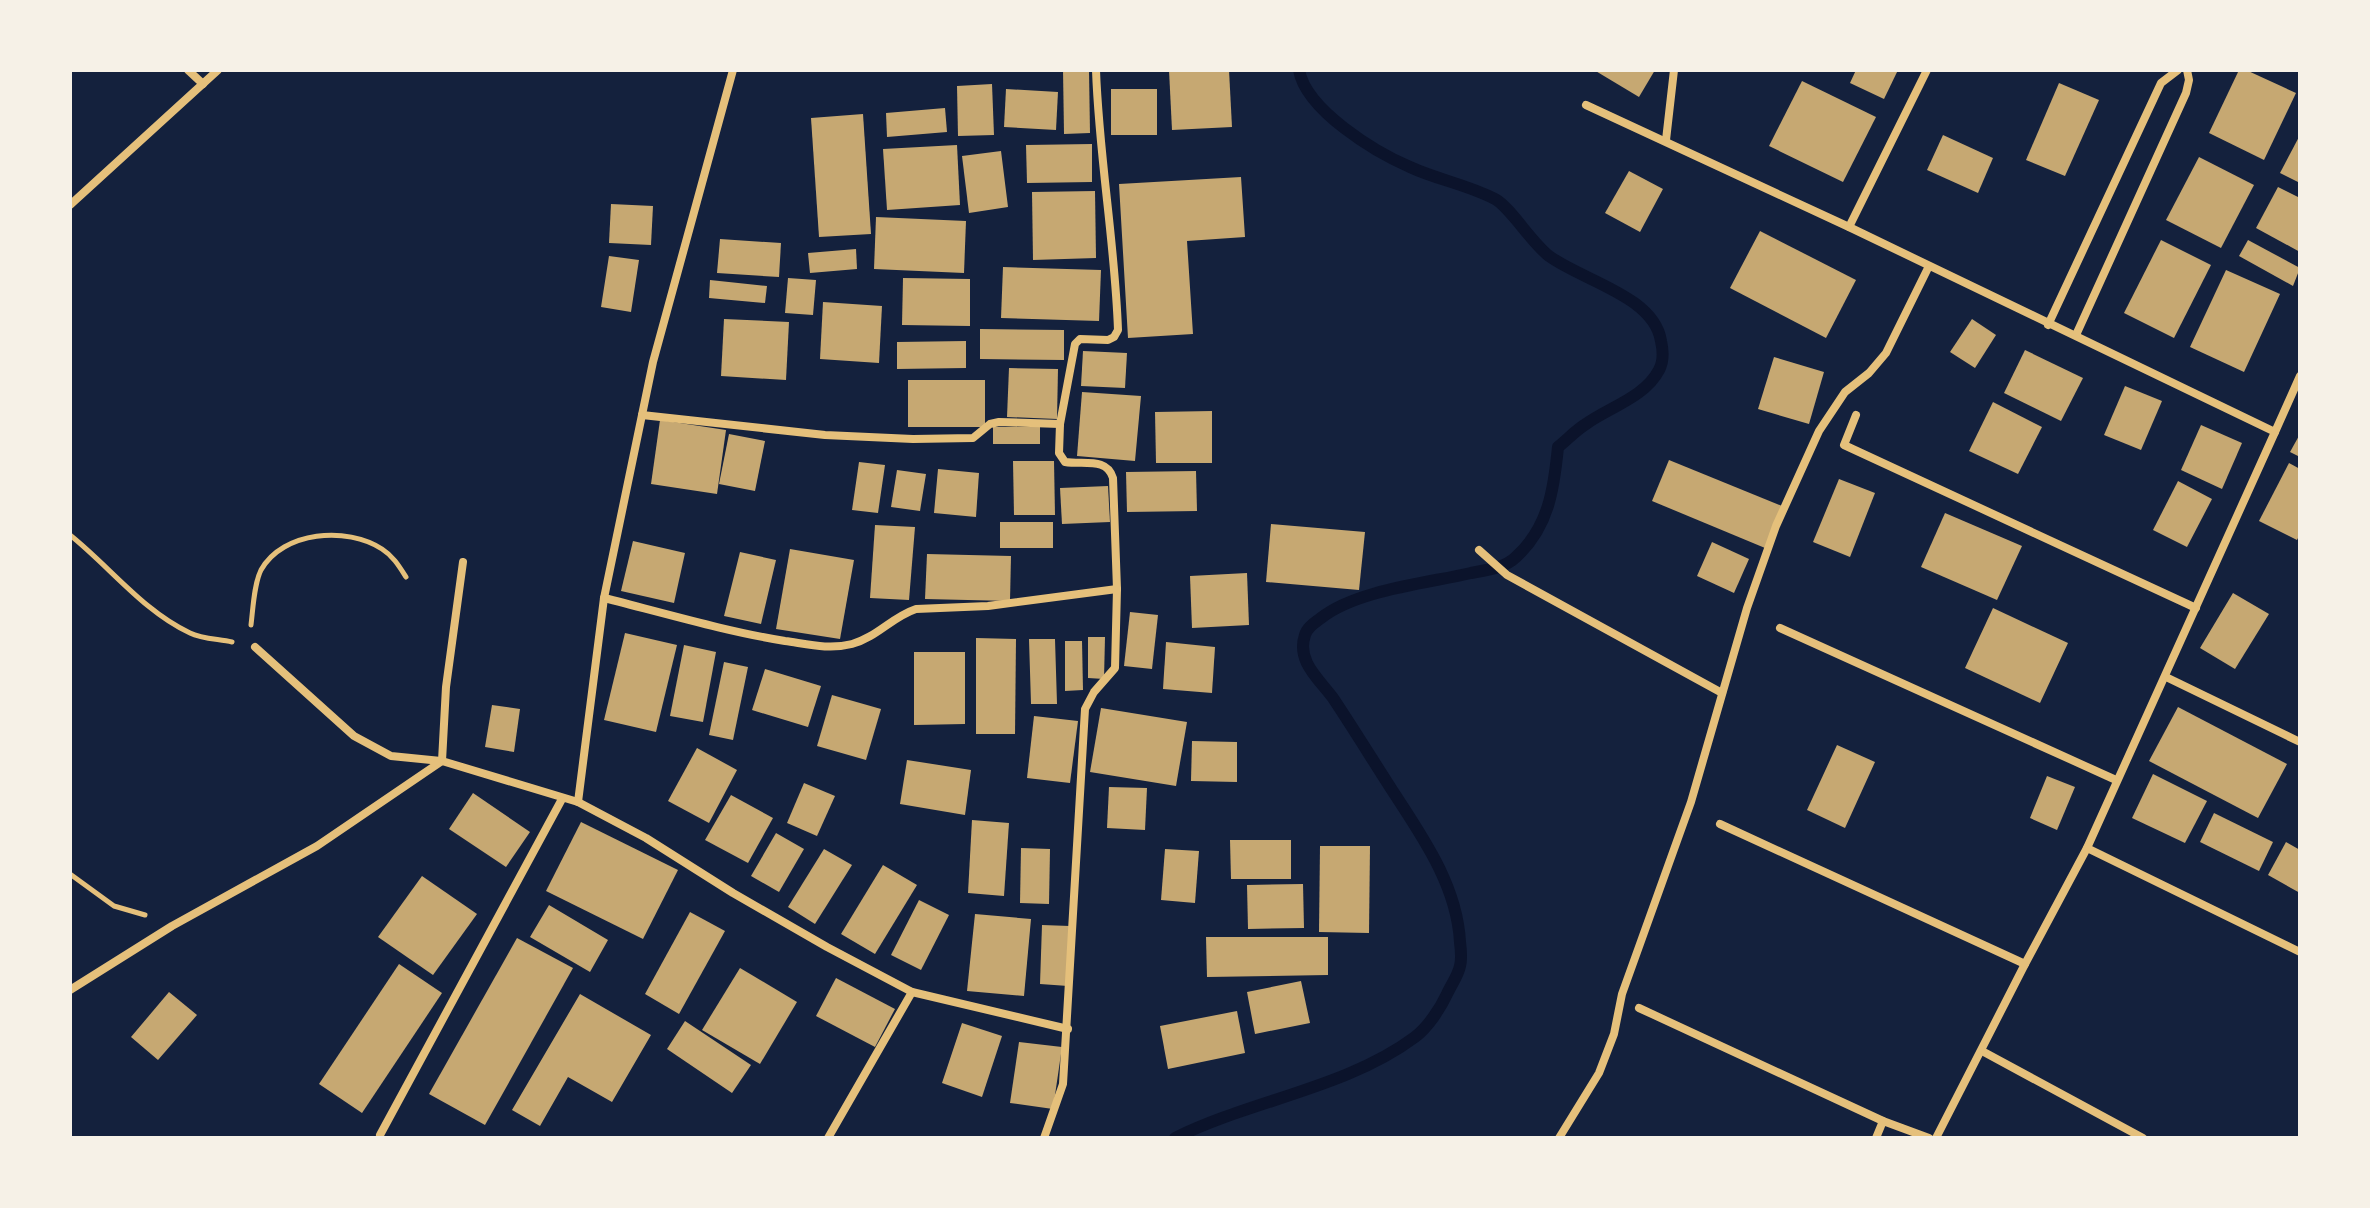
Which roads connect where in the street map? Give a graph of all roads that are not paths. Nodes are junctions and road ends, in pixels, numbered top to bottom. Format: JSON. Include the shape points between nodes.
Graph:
{"nodes":[{"id":1,"x":188,"y":70,"type":"edge"},
{"id":2,"x":218,"y":70,"type":"edge"},
{"id":3,"x":733,"y":70,"type":"edge"},
{"id":4,"x":1096,"y":70,"type":"edge"},
{"id":5,"x":1674,"y":70,"type":"edge"},
{"id":6,"x":1927,"y":70,"type":"edge"},
{"id":7,"x":2178,"y":70,"type":"edge"},
{"id":8,"x":2187,"y":70,"type":"edge"},
{"id":9,"x":203,"y":84,"type":"junction"},
{"id":10,"x":1586,"y":105,"type":"dead end"},
{"id":11,"x":1666,"y":140,"type":"junction"},
{"id":12,"x":70,"y":205,"type":"edge"},
{"id":13,"x":1849,"y":227,"type":"junction"},
{"id":14,"x":1929,"y":266,"type":"junction"},
{"id":15,"x":2048,"y":325,"type":"junction"},
{"id":16,"x":2076,"y":335,"type":"junction"},
{"id":17,"x":2300,"y":376,"type":"edge"},
{"id":18,"x":642,"y":415,"type":"junction"},
{"id":19,"x":1856,"y":415,"type":"dead end"},
{"id":20,"x":1060,"y":424,"type":"junction"},
{"id":21,"x":2275,"y":432,"type":"junction"},
{"id":22,"x":1482,"y":554,"type":"dead end"},
{"id":23,"x":463,"y":562,"type":"dead end"},
{"id":24,"x":1117,"y":589,"type":"junction"},
{"id":25,"x":604,"y":598,"type":"junction"},
{"id":26,"x":2196,"y":608,"type":"junction"},
{"id":27,"x":1780,"y":628,"type":"dead end"},
{"id":28,"x":255,"y":647,"type":"road end"},
{"id":29,"x":2166,"y":677,"type":"junction"},
{"id":30,"x":1722,"y":693,"type":"junction"},
{"id":31,"x":2300,"y":742,"type":"edge"},
{"id":32,"x":442,"y":761,"type":"junction"},
{"id":33,"x":2116,"y":780,"type":"junction"},
{"id":34,"x":562,"y":799,"type":"junction"},
{"id":35,"x":578,"y":802,"type":"junction"},
{"id":36,"x":1720,"y":824,"type":"dead end"},
{"id":37,"x":2087,"y":848,"type":"junction"},
{"id":38,"x":2300,"y":952,"type":"edge"},
{"id":39,"x":2025,"y":964,"type":"junction"},
{"id":40,"x":70,"y":990,"type":"edge"},
{"id":41,"x":912,"y":992,"type":"junction"},
{"id":42,"x":1639,"y":1008,"type":"dead end"},
{"id":43,"x":1068,"y":1029,"type":"junction"},
{"id":44,"x":1982,"y":1051,"type":"junction"},
{"id":45,"x":1883,"y":1121,"type":"junction"},
{"id":46,"x":380,"y":1135,"type":"dead end"},
{"id":47,"x":828,"y":1138,"type":"edge"},
{"id":48,"x":1044,"y":1138,"type":"edge"},
{"id":49,"x":1559,"y":1138,"type":"edge"},
{"id":50,"x":1876,"y":1138,"type":"edge"},
{"id":51,"x":1929,"y":1138,"type":"edge"},
{"id":52,"x":1936,"y":1138,"type":"edge"},
{"id":53,"x":2143,"y":1138,"type":"edge"}],
"edges":[{"from":1,"to":9,"type":"street"},
{"from":2,"to":9,"type":"street"},
{"from":3,"to":18,"type":"street"},
{"from":4,"to":20,"type":"street","via":[[1118,330],[1108,340],[1080,339],[1075,344]]},
{"from":5,"to":11,"type":"street"},
{"from":6,"to":13,"type":"street"},
{"from":7,"to":15,"type":"street","via":[[2161,83]]},
{"from":8,"to":16,"type":"street","via":[[2186,93]]},
{"from":9,"to":12,"type":"street"},
{"from":10,"to":11,"type":"street"},
{"from":11,"to":13,"type":"street"},
{"from":13,"to":14,"type":"street"},
{"from":14,"to":15,"type":"street"},
{"from":14,"to":30,"type":"street","via":[[1886,353],[1840,398],[1819,431],[1776,526]]},
{"from":15,"to":16,"type":"street"},
{"from":16,"to":21,"type":"street"},
{"from":17,"to":21,"type":"street"},
{"from":18,"to":20,"type":"street","via":[[913,439],[973,438],[999,422]]},
{"from":18,"to":25,"type":"street"},
{"from":19,"to":26,"type":"street","via":[[1844,445]]},
{"from":20,"to":24,"type":"street","via":[[1059,453],[1065,462],[1111,468]]},
{"from":21,"to":26,"type":"street"},
{"from":22,"to":30,"type":"street","via":[[1507,575]]},
{"from":23,"to":32,"type":"street","via":[[447,675]]},
{"from":24,"to":25,"type":"street","via":[[988,606],[916,609],[880,633],[838,647],[754,636]]},
{"from":24,"to":43,"type":"street","via":[[1115,668],[1085,709]]},
{"from":25,"to":35,"type":"street"},
{"from":26,"to":29,"type":"street"},
{"from":27,"to":33,"type":"street"},
{"from":28,"to":32,"type":"street","via":[[354,736],[391,756]]},
{"from":29,"to":31,"type":"street"},
{"from":29,"to":33,"type":"street"},
{"from":30,"to":49,"type":"street","via":[[1691,802],[1622,994],[1614,1034],[1599,1073]]},
{"from":32,"to":34,"type":"street"},
{"from":32,"to":40,"type":"street","via":[[317,846]]},
{"from":33,"to":37,"type":"street"},
{"from":34,"to":35,"type":"street"},
{"from":34,"to":46,"type":"street"},
{"from":35,"to":41,"type":"street"},
{"from":36,"to":39,"type":"street"},
{"from":37,"to":38,"type":"street"},
{"from":37,"to":39,"type":"street"},
{"from":39,"to":44,"type":"street"},
{"from":41,"to":43,"type":"street"},
{"from":41,"to":47,"type":"street"},
{"from":42,"to":45,"type":"street"},
{"from":43,"to":48,"type":"street","via":[[1063,1084]]},
{"from":44,"to":52,"type":"street"},
{"from":44,"to":53,"type":"street"},
{"from":45,"to":50,"type":"street"},
{"from":45,"to":51,"type":"street"}]}
